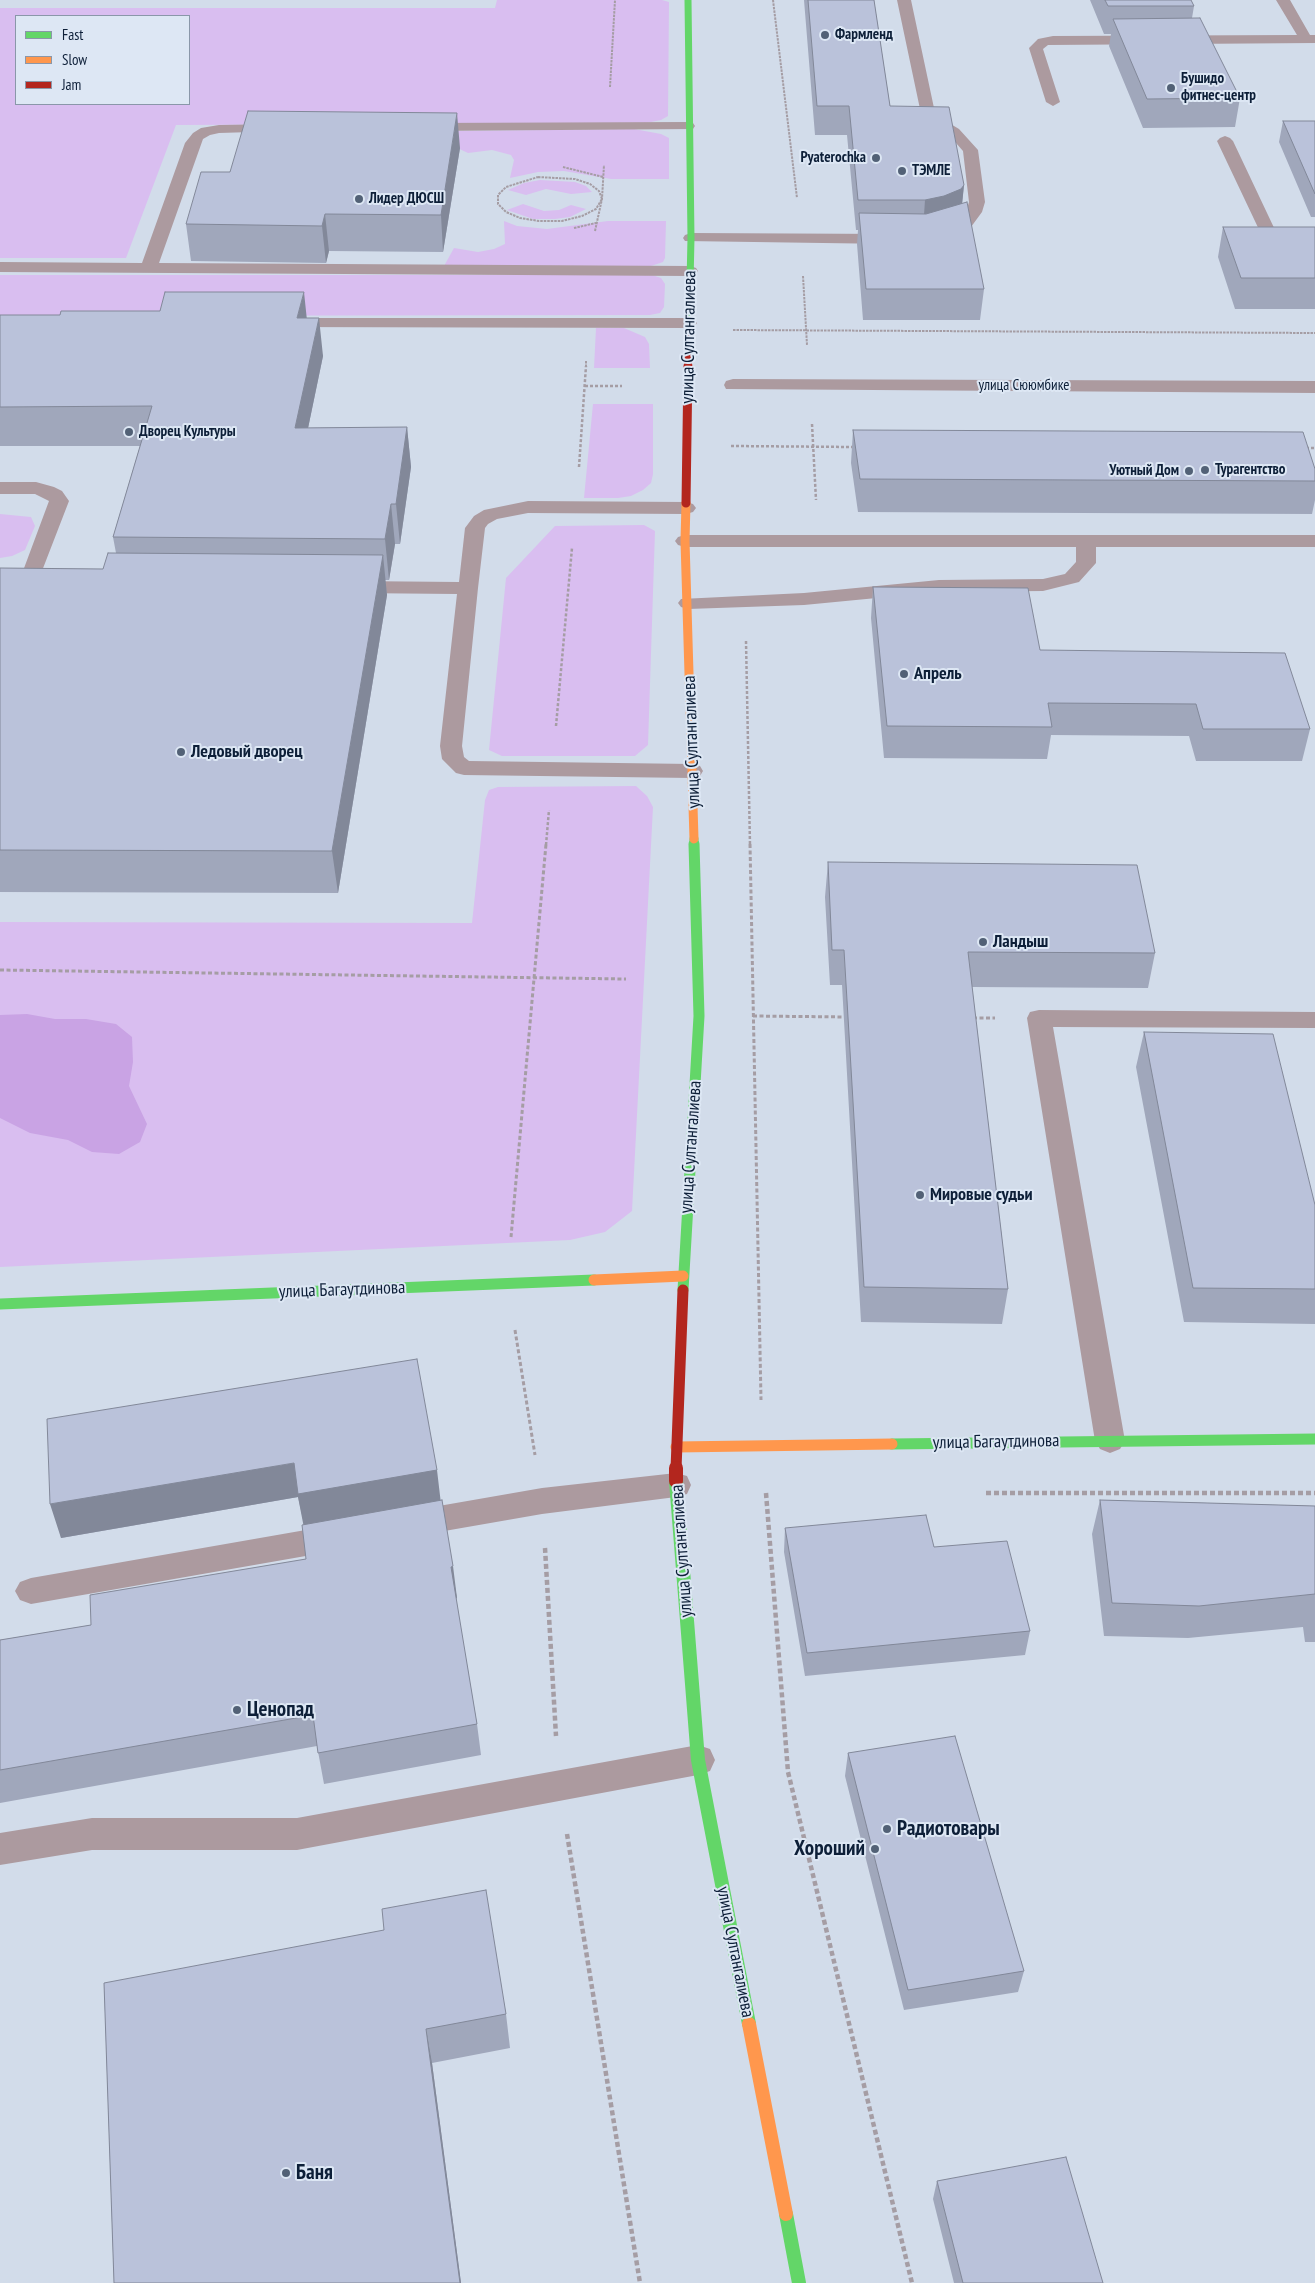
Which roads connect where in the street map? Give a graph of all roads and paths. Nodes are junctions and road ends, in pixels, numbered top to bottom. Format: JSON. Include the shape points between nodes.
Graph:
{"nodes":[{"id":1,"x":615,"y":0,"type":"edge"},
{"id":2,"x":688,"y":0,"type":"edge"},
{"id":3,"x":773,"y":0,"type":"edge"},
{"id":4,"x":904,"y":0,"type":"edge"},
{"id":5,"x":1282,"y":0,"type":"edge"},
{"id":6,"x":1310,"y":39,"type":"edge"},
{"id":7,"x":1053,"y":102,"type":"dead end"},
{"id":8,"x":608,"y":126,"type":"junction"},
{"id":9,"x":688,"y":126,"type":"junction"},
{"id":10,"x":408,"y":127,"type":"edge"},
{"id":11,"x":290,"y":128,"type":"edge"},
{"id":12,"x":1225,"y":141,"type":"dead end"},
{"id":13,"x":602,"y":199,"type":"junction"},
{"id":14,"x":691,"y":238,"type":"junction"},
{"id":15,"x":802,"y":238,"type":"junction"},
{"id":16,"x":1315,"y":244,"type":"edge"},
{"id":17,"x":0,"y":267,"type":"edge"},
{"id":18,"x":149,"y":267,"type":"junction"},
{"id":19,"x":591,"y":270,"type":"junction"},
{"id":20,"x":690,"y":271,"type":"junction"},
{"id":21,"x":265,"y":323,"type":"edge"},
{"id":22,"x":588,"y":323,"type":"junction"},
{"id":23,"x":688,"y":326,"type":"junction"},
{"id":24,"x":806,"y":330,"type":"junction"},
{"id":25,"x":1315,"y":333,"type":"edge"},
{"id":26,"x":733,"y":385,"type":"dead end"},
{"id":27,"x":585,"y":386,"type":"junction"},
{"id":28,"x":622,"y":386,"type":"dead end"},
{"id":29,"x":810,"y":386,"type":"junction"},
{"id":30,"x":1315,"y":387,"type":"edge"},
{"id":31,"x":687,"y":446,"type":"junction"},
{"id":32,"x":812,"y":446,"type":"junction"},
{"id":33,"x":862,"y":447,"type":"edge"},
{"id":34,"x":1305,"y":448,"type":"edge"},
{"id":35,"x":1315,"y":448,"type":"edge"},
{"id":36,"x":0,"y":488,"type":"edge"},
{"id":37,"x":576,"y":507,"type":"junction"},
{"id":38,"x":686,"y":508,"type":"junction"},
{"id":39,"x":1315,"y":540,"type":"edge"},
{"id":40,"x":685,"y":541,"type":"junction"},
{"id":41,"x":819,"y":541,"type":"junction"},
{"id":42,"x":1086,"y":541,"type":"junction"},
{"id":43,"x":0,"y":585,"type":"edge"},
{"id":44,"x":328,"y":587,"type":"edge"},
{"id":45,"x":468,"y":588,"type":"junction"},
{"id":46,"x":804,"y":599,"type":"junction"},
{"id":47,"x":688,"y":603,"type":"junction"},
{"id":48,"x":553,"y":770,"type":"junction"},
{"id":49,"x":692,"y":771,"type":"junction"},
{"id":50,"x":0,"y":970,"type":"edge"},
{"id":51,"x":534,"y":977,"type":"junction"},
{"id":52,"x":626,"y":979,"type":"dead end"},
{"id":53,"x":753,"y":1016,"type":"junction"},
{"id":54,"x":852,"y":1017,"type":"edge"},
{"id":55,"x":970,"y":1018,"type":"edge"},
{"id":56,"x":1039,"y":1018,"type":"junction"},
{"id":57,"x":1315,"y":1020,"type":"edge"},
{"id":58,"x":683,"y":1276,"type":"junction"},
{"id":59,"x":507,"y":1283,"type":"junction"},
{"id":60,"x":0,"y":1304,"type":"edge"},
{"id":61,"x":1315,"y":1439,"type":"edge"},
{"id":62,"x":1110,"y":1441,"type":"junction"},
{"id":63,"x":762,"y":1446,"type":"junction"},
{"id":64,"x":676,"y":1447,"type":"junction"},
{"id":65,"x":676,"y":1485,"type":"junction"},
{"id":66,"x":976,"y":1493,"type":"dead end"},
{"id":67,"x":1315,"y":1493,"type":"edge"},
{"id":68,"x":766,"y":1494,"type":"junction"},
{"id":69,"x":776,"y":1494,"type":"dead end"},
{"id":70,"x":542,"y":1501,"type":"junction"},
{"id":71,"x":30,"y":1591,"type":"dead end"},
{"id":72,"x":698,"y":1760,"type":"junction"},
{"id":73,"x":559,"y":1787,"type":"junction"},
{"id":74,"x":0,"y":1850,"type":"edge"},
{"id":75,"x":640,"y":2283,"type":"edge"},
{"id":76,"x":799,"y":2283,"type":"edge"},
{"id":77,"x":912,"y":2283,"type":"edge"}],
"edges":[{"from":1,"to":8,"type":"path"},
{"from":2,"to":9,"type":"street","name":"улица Султангалиева"},
{"from":3,"to":15,"type":"path"},
{"from":4,"to":15,"type":"lane","via":[[927,110],[970,150],[977,202],[974,212],[965,224],[947,232],[916,238]]},
{"from":5,"to":6,"type":"lane"},
{"from":6,"to":7,"type":"lane","via":[[1043,42],[1036,48]]},
{"from":8,"to":9,"type":"lane"},
{"from":8,"to":10,"type":"lane"},
{"from":8,"to":13,"type":"path"},
{"from":9,"to":14,"type":"street","name":"улица Султангалиева"},
{"from":11,"to":18,"type":"lane","via":[[225,128],[198,136]]},
{"from":12,"to":16,"type":"lane","via":[[1269,235],[1288,244]]},
{"from":13,"to":13,"type":"path","via":[[599,191],[590,184],[575,179],[538,177],[506,188],[498,196],[498,204],[520,218],[562,221],[582,216],[596,208]]},
{"from":13,"to":19,"type":"path"},
{"from":14,"to":15,"type":"lane"},
{"from":14,"to":20,"type":"street","name":"улица Султангалиева"},
{"from":15,"to":24,"type":"path"},
{"from":17,"to":18,"type":"lane"},
{"from":18,"to":19,"type":"lane"},
{"from":19,"to":20,"type":"lane"},
{"from":20,"to":23,"type":"street","name":"улица Султангалиева"},
{"from":21,"to":22,"type":"lane"},
{"from":22,"to":23,"type":"lane"},
{"from":22,"to":27,"type":"path"},
{"from":23,"to":24,"type":"path"},
{"from":23,"to":31,"type":"street","name":"улица Султангалиева"},
{"from":24,"to":25,"type":"path"},
{"from":24,"to":29,"type":"path"},
{"from":26,"to":29,"type":"street","name":"улица Сююмбике"},
{"from":27,"to":28,"type":"path"},
{"from":27,"to":37,"type":"path"},
{"from":29,"to":30,"type":"street","name":"улица Сююмбике"},
{"from":29,"to":32,"type":"path"},
{"from":31,"to":32,"type":"path"},
{"from":31,"to":38,"type":"street","name":"улица Султангалиева"},
{"from":32,"to":33,"type":"path"},
{"from":32,"to":41,"type":"path"},
{"from":34,"to":35,"type":"path"},
{"from":36,"to":43,"type":"lane","via":[[47,490],[58,500],[38,585]]},
{"from":37,"to":38,"type":"lane"},
{"from":37,"to":45,"type":"lane","via":[[528,507],[491,514],[480,520],[475,528]]},
{"from":37,"to":48,"type":"path"},
{"from":38,"to":40,"type":"street","name":"улица Султангалиева"},
{"from":39,"to":42,"type":"lane"},
{"from":40,"to":41,"type":"lane"},
{"from":40,"to":47,"type":"street","name":"улица Султангалиева"},
{"from":41,"to":42,"type":"lane"},
{"from":42,"to":46,"type":"lane","via":[[1086,563],[1072,578],[1043,585],[939,586]]},
{"from":44,"to":45,"type":"lane"},
{"from":45,"to":48,"type":"lane","via":[[453,759],[464,768]]},
{"from":46,"to":47,"type":"lane"},
{"from":46,"to":53,"type":"path","via":[[745,635]]},
{"from":47,"to":49,"type":"street","name":"улица Султангалиева"},
{"from":48,"to":49,"type":"lane"},
{"from":48,"to":51,"type":"path"},
{"from":49,"to":58,"type":"street","name":"улица Султангалиева","via":[[699,1016]]},
{"from":50,"to":51,"type":"path"},
{"from":51,"to":52,"type":"path"},
{"from":51,"to":59,"type":"path"},
{"from":53,"to":54,"type":"path"},
{"from":53,"to":63,"type":"path"},
{"from":55,"to":56,"type":"path"},
{"from":56,"to":57,"type":"lane"},
{"from":56,"to":62,"type":"lane"},
{"from":58,"to":59,"type":"street","name":"улица Багаутдинова"},
{"from":58,"to":64,"type":"street","name":"улица Султангалиева"},
{"from":59,"to":60,"type":"street","name":"улица Багаутдинова"},
{"from":59,"to":70,"type":"path"},
{"from":61,"to":62,"type":"street","name":"улица Багаутдинова"},
{"from":62,"to":63,"type":"street","name":"улица Багаутдинова"},
{"from":63,"to":64,"type":"street","name":"улица Багаутдинова"},
{"from":63,"to":68,"type":"path"},
{"from":64,"to":65,"type":"street","name":"улица Султангалиева"},
{"from":65,"to":70,"type":"lane"},
{"from":65,"to":72,"type":"street","name":"улица Султангалиева"},
{"from":66,"to":67,"type":"path"},
{"from":68,"to":69,"type":"path"},
{"from":68,"to":77,"type":"path","via":[[788,1772]]},
{"from":70,"to":71,"type":"lane"},
{"from":70,"to":73,"type":"path"},
{"from":72,"to":73,"type":"lane"},
{"from":72,"to":76,"type":"street","name":"улица Султангалиева"},
{"from":73,"to":74,"type":"lane","via":[[297,1834],[92,1834]]},
{"from":73,"to":75,"type":"path"}]}
